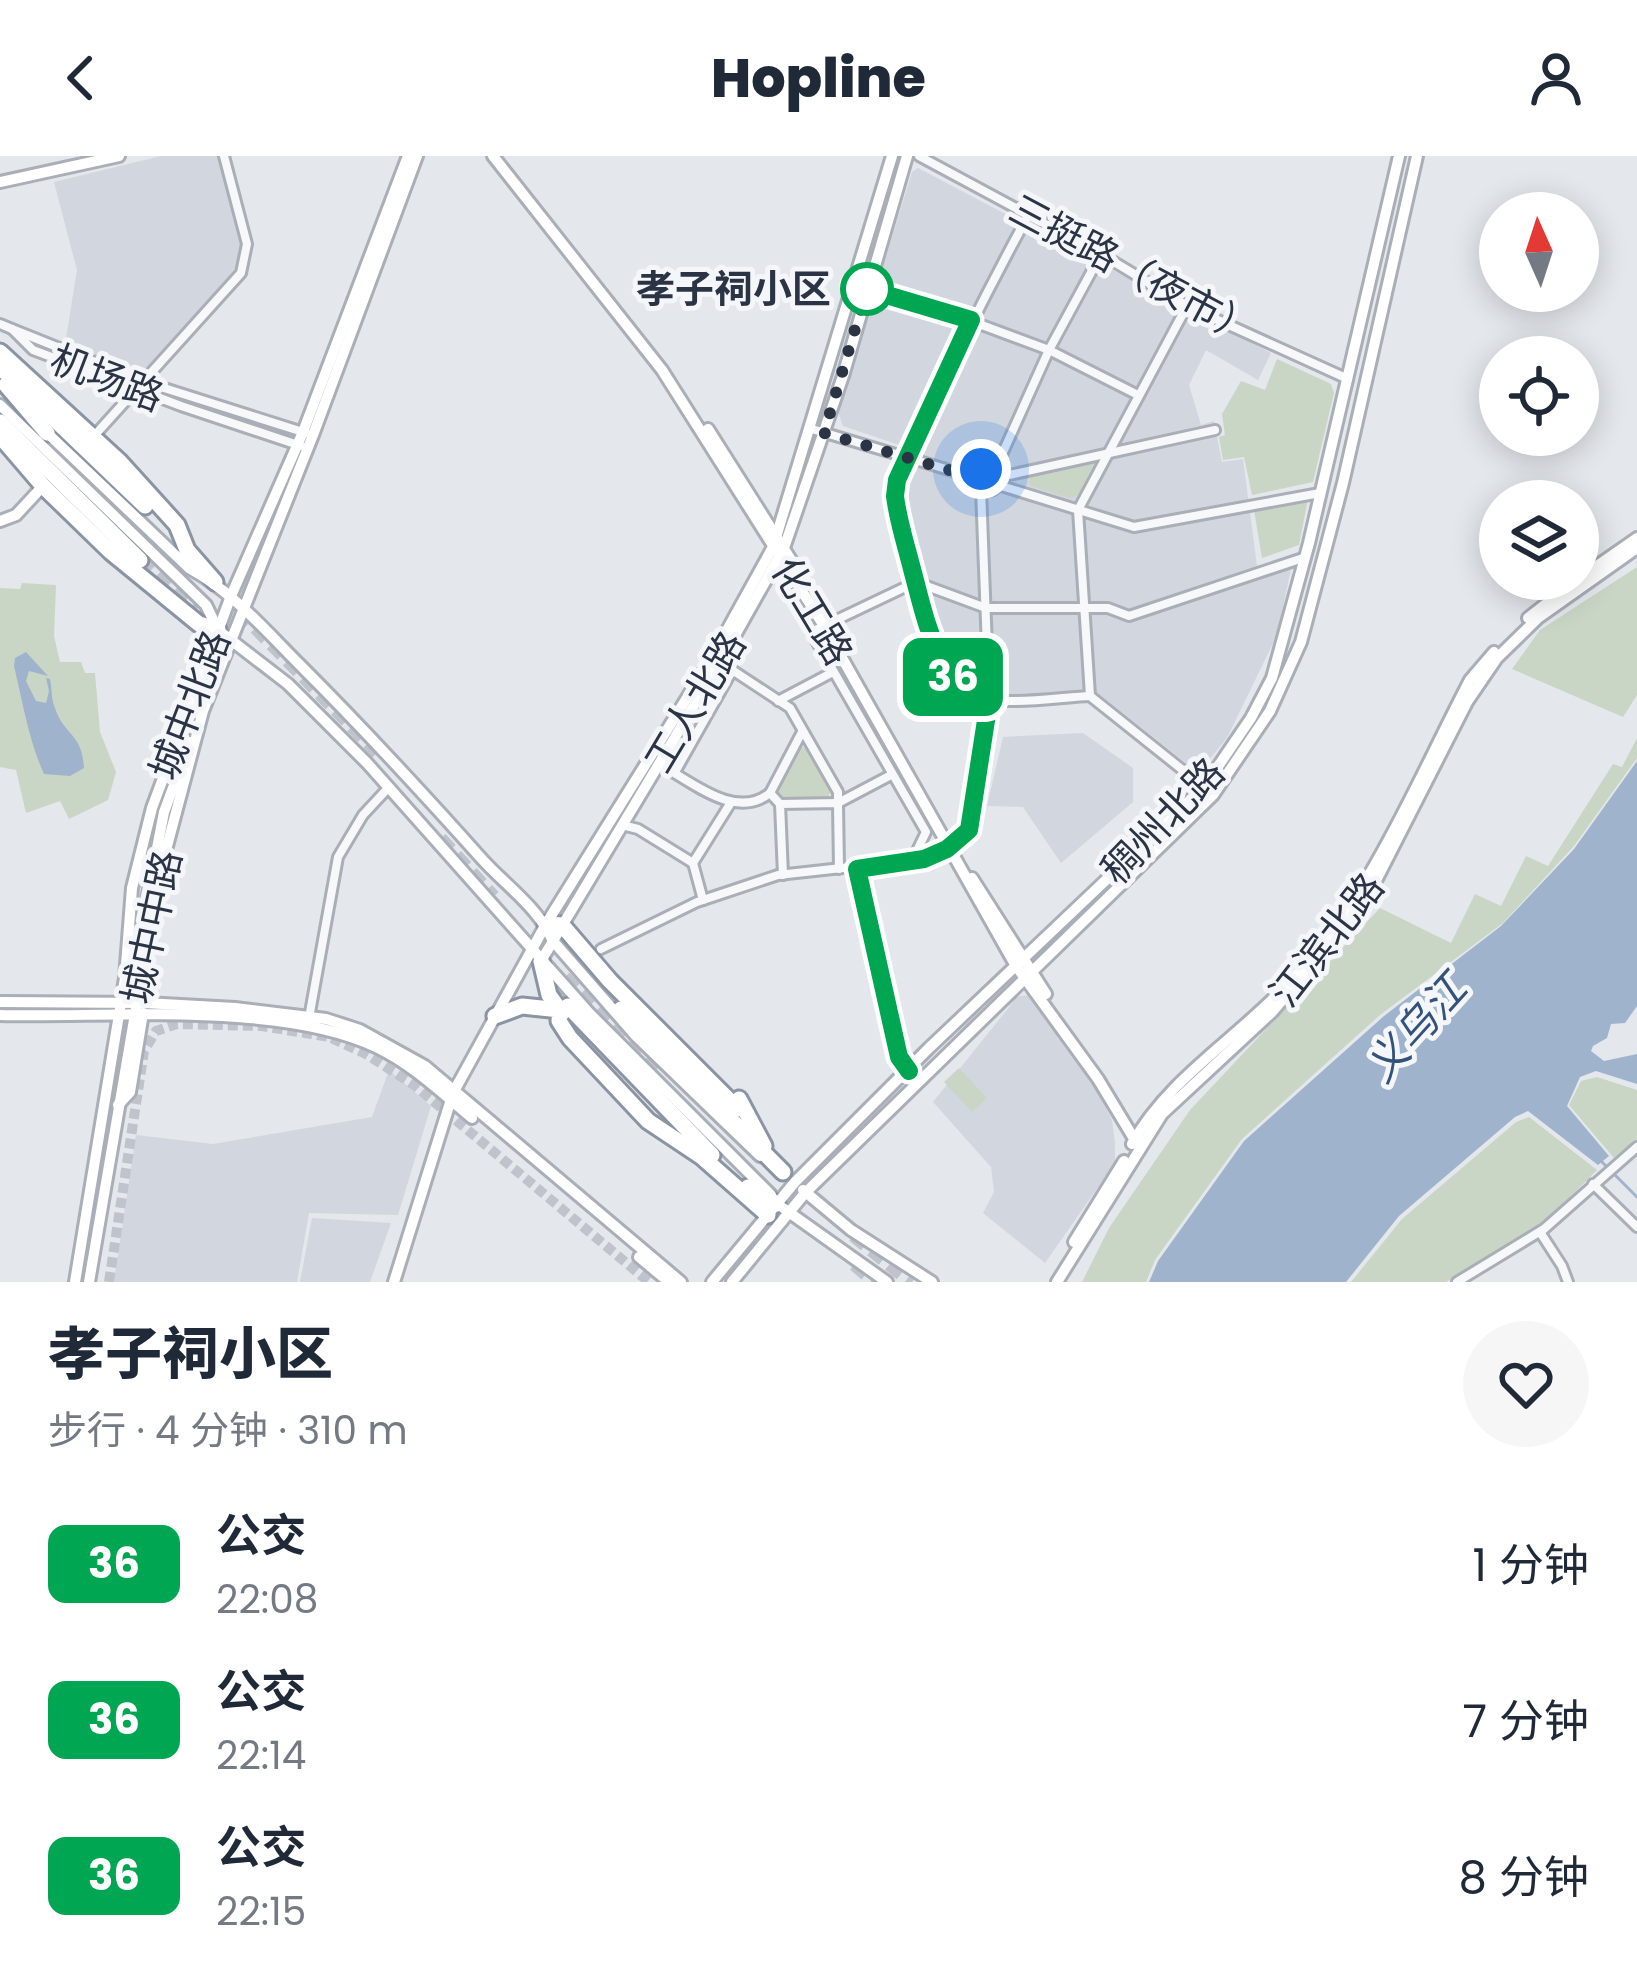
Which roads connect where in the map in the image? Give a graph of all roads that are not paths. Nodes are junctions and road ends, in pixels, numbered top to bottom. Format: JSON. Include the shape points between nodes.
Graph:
{"nodes":[{"id":1,"x":119,"y":156,"type":"edge"},
{"id":2,"x":224,"y":156,"type":"edge"},
{"id":3,"x":408,"y":156,"type":"edge"},
{"id":4,"x":417,"y":156,"type":"edge"},
{"id":5,"x":497,"y":156,"type":"edge"},
{"id":6,"x":892,"y":156,"type":"edge"},
{"id":7,"x":907,"y":156,"type":"edge"},
{"id":8,"x":919,"y":156,"type":"edge"},
{"id":9,"x":1399,"y":156,"type":"edge"},
{"id":10,"x":1417,"y":156,"type":"edge"},
{"id":11,"x":0,"y":182,"type":"edge"},
{"id":12,"x":1029,"y":214,"type":"junction"},
{"id":13,"x":1101,"y":254,"type":"junction"},
{"id":14,"x":853,"y":285,"type":"junction"},
{"id":15,"x":867,"y":290,"type":"junction"},
{"id":16,"x":1187,"y":306,"type":"junction"},
{"id":17,"x":971,"y":320,"type":"junction"},
{"id":18,"x":0,"y":324,"type":"edge"},
{"id":19,"x":1049,"y":350,"type":"junction"},
{"id":20,"x":0,"y":352,"type":"edge"},
{"id":21,"x":0,"y":367,"type":"edge"},
{"id":22,"x":1349,"y":380,"type":"junction"},
{"id":23,"x":0,"y":383,"type":"edge"},
{"id":24,"x":138,"y":385,"type":"junction"},
{"id":25,"x":26,"y":393,"type":"junction"},
{"id":26,"x":1137,"y":394,"type":"junction"},
{"id":27,"x":0,"y":405,"type":"edge"},
{"id":28,"x":1215,"y":430,"type":"dead end"},
{"id":29,"x":4,"y":431,"type":"edge"},
{"id":30,"x":818,"y":431,"type":"junction"},
{"id":31,"x":47,"y":433,"type":"joint"},
{"id":32,"x":308,"y":434,"type":"junction"},
{"id":33,"x":94,"y":436,"type":"junction"},
{"id":34,"x":302,"y":446,"type":"junction"},
{"id":35,"x":1107,"y":453,"type":"junction"},
{"id":36,"x":908,"y":458,"type":"junction"},
{"id":37,"x":976,"y":478,"type":"junction"},
{"id":38,"x":996,"y":480,"type":"junction"},
{"id":39,"x":43,"y":486,"type":"junction"},
{"id":40,"x":140,"y":488,"type":"junction"},
{"id":41,"x":981,"y":489,"type":"junction"},
{"id":42,"x":1319,"y":493,"type":"junction"},
{"id":43,"x":1078,"y":510,"type":"junction"},
{"id":44,"x":982,"y":513,"type":"junction"},
{"id":45,"x":0,"y":521,"type":"edge"},
{"id":46,"x":169,"y":529,"type":"dead end"},
{"id":47,"x":1637,"y":538,"type":"edge"},
{"id":48,"x":778,"y":547,"type":"junction"},
{"id":49,"x":1637,"y":548,"type":"edge"},
{"id":50,"x":1303,"y":558,"type":"junction"},
{"id":51,"x":140,"y":560,"type":"tunnel mouth"},
{"id":52,"x":1599,"y":564,"type":"edge"},
{"id":53,"x":916,"y":582,"type":"junction"},
{"id":54,"x":215,"y":583,"type":"junction"},
{"id":55,"x":154,"y":584,"type":"junction"},
{"id":56,"x":231,"y":596,"type":"junction"},
{"id":57,"x":1547,"y":600,"type":"edge"},
{"id":58,"x":1084,"y":607,"type":"junction"},
{"id":59,"x":986,"y":608,"type":"junction"},
{"id":60,"x":246,"y":609,"type":"junction"},
{"id":61,"x":827,"y":624,"type":"junction"},
{"id":62,"x":226,"y":634,"type":"junction"},
{"id":63,"x":721,"y":662,"type":"junction"},
{"id":64,"x":733,"y":671,"type":"junction"},
{"id":65,"x":833,"y":672,"type":"junction"},
{"id":66,"x":1090,"y":696,"type":"junction"},
{"id":67,"x":778,"y":701,"type":"junction"},
{"id":68,"x":989,"y":701,"type":"junction"},
{"id":69,"x":688,"y":714,"type":"junction"},
{"id":70,"x":704,"y":722,"type":"junction"},
{"id":71,"x":199,"y":725,"type":"junction"},
{"id":72,"x":181,"y":729,"type":"junction"},
{"id":73,"x":802,"y":730,"type":"junction"},
{"id":74,"x":659,"y":764,"type":"junction"},
{"id":75,"x":675,"y":772,"type":"junction"},
{"id":76,"x":891,"y":775,"type":"junction"},
{"id":77,"x":389,"y":787,"type":"junction"},
{"id":78,"x":1204,"y":787,"type":"junction"},
{"id":79,"x":770,"y":793,"type":"junction"},
{"id":80,"x":838,"y":802,"type":"junction"},
{"id":81,"x":730,"y":804,"type":"junction"},
{"id":82,"x":780,"y":804,"type":"junction"},
{"id":83,"x":621,"y":824,"type":"junction"},
{"id":84,"x":949,"y":846,"type":"junction"},
{"id":85,"x":912,"y":861,"type":"junction"},
{"id":86,"x":693,"y":863,"type":"junction"},
{"id":87,"x":839,"y":869,"type":"junction"},
{"id":88,"x":857,"y":869,"type":"junction"},
{"id":89,"x":783,"y":875,"type":"junction"},
{"id":90,"x":703,"y":900,"type":"junction"},
{"id":91,"x":554,"y":924,"type":"junction"},
{"id":92,"x":553,"y":940,"type":"junction"},
{"id":93,"x":602,"y":949,"type":"dead end"},
{"id":94,"x":536,"y":955,"type":"junction"},
{"id":95,"x":1020,"y":963,"type":"junction"},
{"id":96,"x":1029,"y":976,"type":"junction"},
{"id":97,"x":0,"y":1002,"type":"edge"},
{"id":98,"x":623,"y":1002,"type":"junction"},
{"id":99,"x":564,"y":1008,"type":"junction"},
{"id":100,"x":139,"y":1009,"type":"junction"},
{"id":101,"x":119,"y":1010,"type":"junction"},
{"id":102,"x":0,"y":1015,"type":"edge"},
{"id":103,"x":495,"y":1016,"type":"junction"},
{"id":104,"x":309,"y":1021,"type":"junction"},
{"id":105,"x":909,"y":1071,"type":"junction"},
{"id":106,"x":452,"y":1096,"type":"junction"},
{"id":107,"x":738,"y":1109,"type":"dead end"},
{"id":108,"x":664,"y":1124,"type":"dead end"},
{"id":109,"x":1139,"y":1140,"type":"junction"},
{"id":110,"x":1637,"y":1147,"type":"edge"},
{"id":111,"x":783,"y":1171,"type":"junction"},
{"id":112,"x":1593,"y":1184,"type":"junction"},
{"id":113,"x":806,"y":1192,"type":"junction"},
{"id":114,"x":778,"y":1210,"type":"junction"},
{"id":115,"x":1637,"y":1227,"type":"edge"},
{"id":116,"x":1540,"y":1232,"type":"junction"},
{"id":117,"x":76,"y":1282,"type":"edge"},
{"id":118,"x":89,"y":1282,"type":"edge"},
{"id":119,"x":394,"y":1282,"type":"edge"},
{"id":120,"x":669,"y":1282,"type":"edge"},
{"id":121,"x":681,"y":1282,"type":"edge"},
{"id":122,"x":712,"y":1282,"type":"edge"},
{"id":123,"x":732,"y":1282,"type":"edge"},
{"id":124,"x":887,"y":1282,"type":"edge"},
{"id":125,"x":932,"y":1282,"type":"edge"},
{"id":126,"x":1053,"y":1282,"type":"edge"},
{"id":127,"x":1457,"y":1282,"type":"edge"},
{"id":128,"x":1568,"y":1282,"type":"edge"}],
"edges":[{"from":1,"to":11,"type":"main road"},
{"from":2,"to":24,"type":"street","via":[[248,244],[241,273]]},
{"from":3,"to":32,"type":"main road","name":"城中北路"},
{"from":4,"to":32,"type":"main road","name":"城中北路"},
{"from":5,"to":48,"type":"main road","name":"化工路","via":[[662,370]]},
{"from":6,"to":14,"type":"main road","name":"工人北路"},
{"from":7,"to":15,"type":"main road","name":"工人北路"},
{"from":8,"to":12,"type":"street","name":"三挺路（夜市）"},
{"from":9,"to":22,"type":"main road","name":"稠州北路"},
{"from":10,"to":96,"type":"main road","name":"稠州北路","via":[[1301,642],[1270,711],[1213,796]]},
{"from":12,"to":13,"type":"street","name":"三挺路（夜市）"},
{"from":12,"to":17,"type":"street"},
{"from":13,"to":16,"type":"street","name":"三挺路（夜市）"},
{"from":13,"to":19,"type":"street"},
{"from":14,"to":15,"type":"street"},
{"from":14,"to":30,"type":"main road","name":"工人北路"},
{"from":15,"to":17,"type":"street"},
{"from":15,"to":30,"type":"main road","name":"工人北路"},
{"from":16,"to":22,"type":"street","name":"三挺路（夜市）"},
{"from":16,"to":26,"type":"street"},
{"from":17,"to":19,"type":"street"},
{"from":17,"to":36,"type":"street"},
{"from":18,"to":24,"type":"street","name":"机场路"},
{"from":19,"to":26,"type":"street"},
{"from":19,"to":38,"type":"street"},
{"from":20,"to":33,"type":"highway"},
{"from":21,"to":25,"type":"highway"},
{"from":22,"to":42,"type":"main road","name":"稠州北路"},
{"from":23,"to":31,"type":"highway"},
{"from":24,"to":32,"type":"street","name":"机场路"},
{"from":24,"to":33,"type":"street"},
{"from":24,"to":34,"type":"street","name":"机场路"},
{"from":25,"to":40,"type":"highway"},
{"from":25,"to":46,"type":"highway"},
{"from":26,"to":35,"type":"street"},
{"from":27,"to":62,"type":"main road","via":[[206,605]]},
{"from":28,"to":35,"type":"street"},
{"from":29,"to":39,"type":"highway"},
{"from":29,"to":51,"type":"highway"},
{"from":29,"to":55,"type":"highway"},
{"from":30,"to":36,"type":"street"},
{"from":30,"to":48,"type":"main road","name":"工人北路"},
{"from":31,"to":54,"type":"main road","via":[[189,568]]},
{"from":32,"to":34,"type":"main road","name":"城中北路"},
{"from":33,"to":40,"type":"highway"},
{"from":34,"to":56,"type":"main road","name":"城中北路"},
{"from":34,"to":60,"type":"main road","name":"城中中路"},
{"from":35,"to":38,"type":"street"},
{"from":35,"to":43,"type":"street"},
{"from":36,"to":37,"type":"street"},
{"from":36,"to":53,"type":"street","via":[[895,496]]},
{"from":37,"to":38,"type":"street","via":[[984,467]]},
{"from":37,"to":41,"type":"street"},
{"from":38,"to":41,"type":"street"},
{"from":38,"to":43,"type":"street"},
{"from":38,"to":44,"type":"street"},
{"from":39,"to":45,"type":"main road"},
{"from":39,"to":55,"type":"highway"},
{"from":40,"to":54,"type":"highway","via":[[177,524]]},
{"from":41,"to":44,"type":"street"},
{"from":42,"to":43,"type":"street","via":[[1134,527]]},
{"from":42,"to":50,"type":"main road","name":"稠州北路"},
{"from":43,"to":58,"type":"street"},
{"from":44,"to":59,"type":"street"},
{"from":47,"to":52,"type":"main road","name":"江滨北路"},
{"from":48,"to":61,"type":"main road","name":"化工路"},
{"from":48,"to":63,"type":"main road","name":"工人北路"},
{"from":48,"to":91,"type":"main road","name":"工人北路"},
{"from":49,"to":109,"type":"main road","name":"江滨北路","via":[[1538,618],[1497,658],[1362,908],[1272,1012]]},
{"from":50,"to":58,"type":"street","via":[[1129,616]]},
{"from":50,"to":78,"type":"main road","name":"稠州北路","via":[[1272,677]]},
{"from":53,"to":59,"type":"street"},
{"from":53,"to":61,"type":"street"},
{"from":53,"to":68,"type":"street","via":[[940,656],[970,693]]},
{"from":54,"to":56,"type":"main road"},
{"from":55,"to":62,"type":"highway","via":[[199,624]]},
{"from":56,"to":60,"type":"main road"},
{"from":56,"to":62,"type":"main road","name":"城中北路"},
{"from":57,"to":109,"type":"main road","name":"江滨北路","via":[[1470,680],[1358,899],[1285,987],[1183,1080]]},
{"from":58,"to":59,"type":"street"},
{"from":58,"to":66,"type":"street"},
{"from":59,"to":68,"type":"street"},
{"from":60,"to":62,"type":"main road","name":"城中中路"},
{"from":60,"to":91,"type":"main road","via":[[505,884]]},
{"from":61,"to":65,"type":"street","via":[[811,632]]},
{"from":61,"to":84,"type":"main road","name":"化工路"},
{"from":62,"to":71,"type":"main road","name":"城中中路"},
{"from":62,"to":72,"type":"main road","name":"城中北路"},
{"from":62,"to":77,"type":"main road"},
{"from":63,"to":64,"type":"street"},
{"from":63,"to":69,"type":"main road","name":"工人北路"},
{"from":64,"to":67,"type":"street"},
{"from":64,"to":70,"type":"street"},
{"from":65,"to":67,"type":"street"},
{"from":65,"to":76,"type":"street"},
{"from":66,"to":68,"type":"street"},
{"from":66,"to":78,"type":"street"},
{"from":67,"to":73,"type":"street"},
{"from":68,"to":84,"type":"street","via":[[969,830]]},
{"from":69,"to":70,"type":"street"},
{"from":69,"to":74,"type":"main road","name":"工人北路"},
{"from":70,"to":75,"type":"street"},
{"from":71,"to":72,"type":"main road","via":[[164,812],[144,900]]},
{"from":71,"to":100,"type":"main road","name":"城中中路","via":[[158,880]]},
{"from":72,"to":101,"type":"main road","name":"城中北路","via":[[132,888]]},
{"from":73,"to":79,"type":"street"},
{"from":73,"to":80,"type":"street"},
{"from":74,"to":75,"type":"street"},
{"from":74,"to":83,"type":"main road","name":"工人北路"},
{"from":75,"to":81,"type":"street"},
{"from":76,"to":80,"type":"street"},
{"from":76,"to":85,"type":"street","via":[[926,832]]},
{"from":77,"to":94,"type":"main road"},
{"from":77,"to":104,"type":"street","via":[[338,857]]},
{"from":78,"to":95,"type":"main road","name":"稠州北路"},
{"from":79,"to":81,"type":"street"},
{"from":79,"to":82,"type":"street"},
{"from":80,"to":82,"type":"street"},
{"from":80,"to":87,"type":"street"},
{"from":81,"to":86,"type":"street"},
{"from":82,"to":89,"type":"street"},
{"from":83,"to":86,"type":"street"},
{"from":83,"to":91,"type":"main road","name":"工人北路"},
{"from":84,"to":85,"type":"street"},
{"from":84,"to":95,"type":"main road","name":"化工路"},
{"from":85,"to":88,"type":"street"},
{"from":86,"to":90,"type":"street"},
{"from":87,"to":88,"type":"street"},
{"from":87,"to":89,"type":"street"},
{"from":88,"to":105,"type":"street","via":[[899,1057]]},
{"from":89,"to":90,"type":"street"},
{"from":90,"to":93,"type":"street"},
{"from":91,"to":92,"type":"main road","name":"工人北路"},
{"from":91,"to":94,"type":"main road"},
{"from":91,"to":98,"type":"highway"},
{"from":92,"to":94,"type":"main road","name":"工人北路"},
{"from":92,"to":111,"type":"main road","via":[[652,1052],[748,1148]]},
{"from":94,"to":99,"type":"highway","via":[[549,995]]},
{"from":94,"to":103,"type":"main road"},
{"from":94,"to":114,"type":"main road"},
{"from":95,"to":96,"type":"main road","name":"化工路"},
{"from":95,"to":105,"type":"main road","name":"稠州北路"},
{"from":96,"to":109,"type":"main road","name":"化工路"},
{"from":96,"to":113,"type":"main road","name":"稠州北路"},
{"from":97,"to":101,"type":"main road"},
{"from":98,"to":107,"type":"highway"},
{"from":98,"to":111,"type":"highway"},
{"from":99,"to":103,"type":"highway","via":[[522,1006]]},
{"from":99,"to":108,"type":"highway"},
{"from":99,"to":114,"type":"highway"},
{"from":100,"to":101,"type":"main road"},
{"from":100,"to":104,"type":"main road"},
{"from":100,"to":118,"type":"main road","name":"城中中路"},
{"from":101,"to":102,"type":"main road"},
{"from":101,"to":117,"type":"main road","name":"城中北路"},
{"from":103,"to":106,"type":"main road"},
{"from":104,"to":106,"type":"main road","via":[[373,1045]]},
{"from":105,"to":111,"type":"main road","name":"稠州北路"},
{"from":106,"to":119,"type":"main road"},
{"from":106,"to":120,"type":"main road"},
{"from":106,"to":121,"type":"main road"},
{"from":109,"to":126,"type":"main road","name":"江滨北路"},
{"from":110,"to":112,"type":"street"},
{"from":111,"to":113,"type":"main road"},
{"from":111,"to":114,"type":"main road","name":"稠州北路"},
{"from":112,"to":115,"type":"street"},
{"from":112,"to":116,"type":"street"},
{"from":113,"to":114,"type":"main road","name":"稠州北路"},
{"from":113,"to":125,"type":"main road"},
{"from":114,"to":122,"type":"main road","name":"稠州北路"},
{"from":114,"to":123,"type":"main road","name":"稠州北路"},
{"from":114,"to":124,"type":"main road"},
{"from":116,"to":127,"type":"street"},
{"from":116,"to":128,"type":"street"}]}
